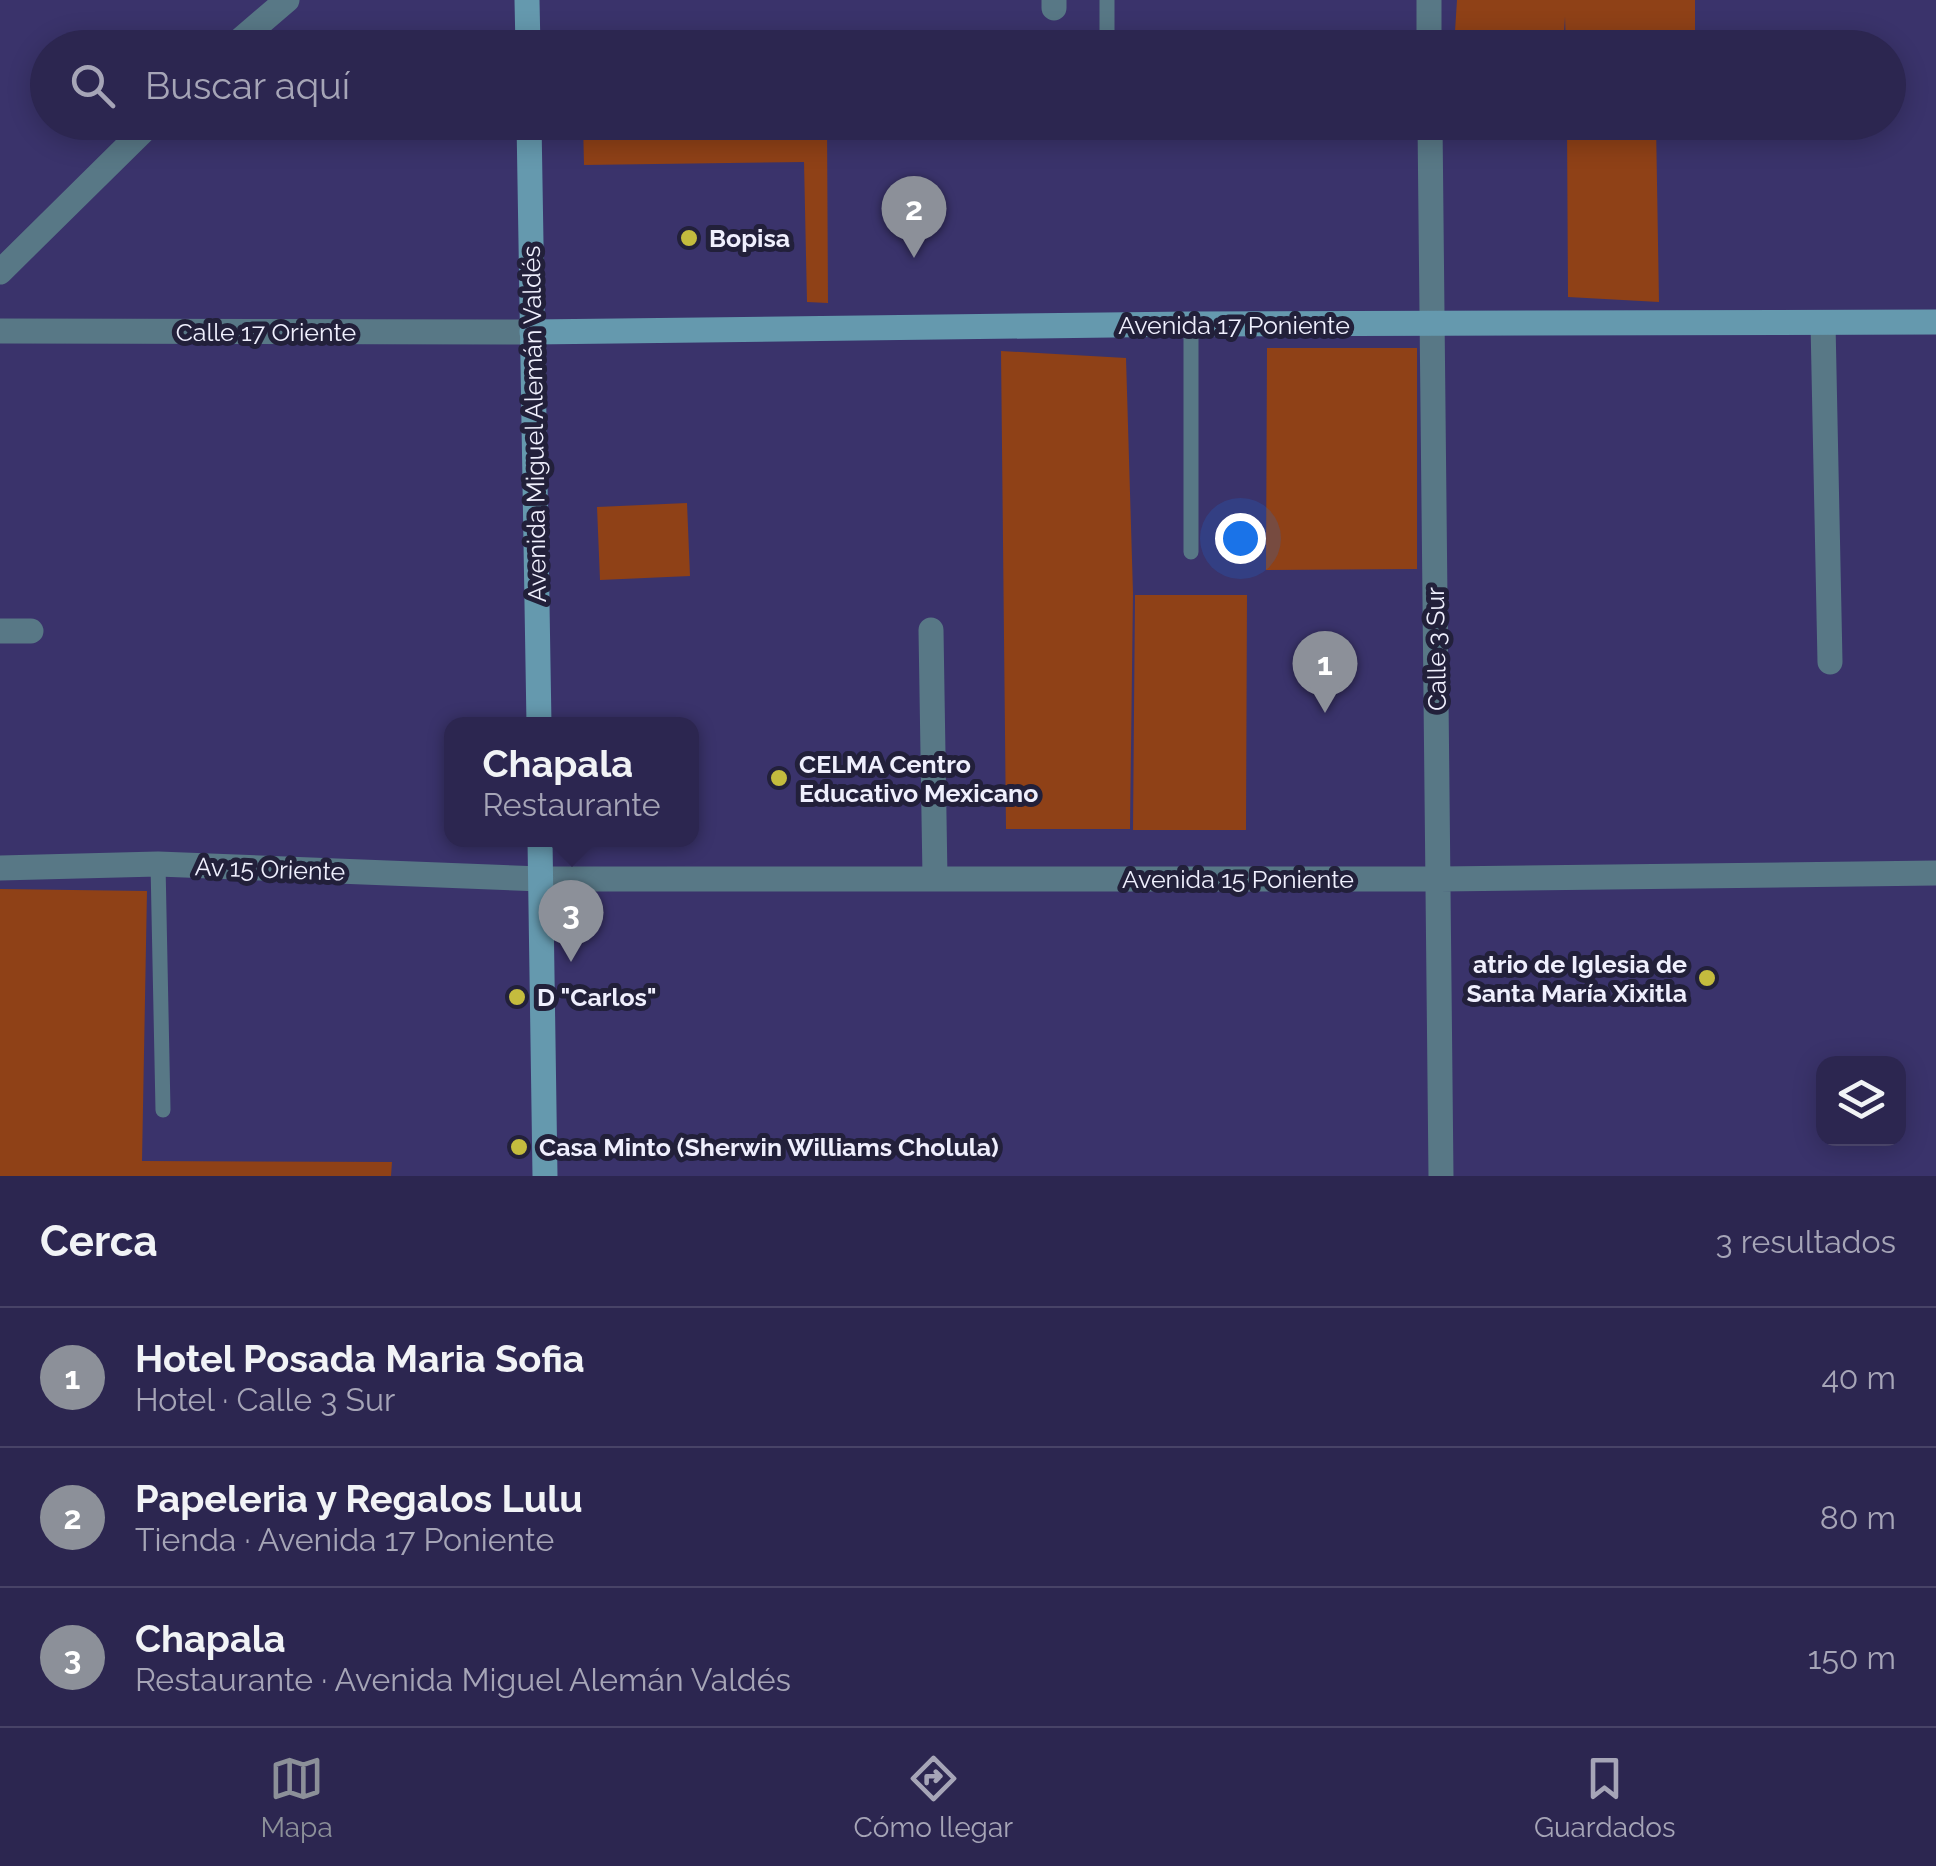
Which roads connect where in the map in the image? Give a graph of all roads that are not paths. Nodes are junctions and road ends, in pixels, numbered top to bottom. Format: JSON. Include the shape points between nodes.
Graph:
{"nodes":[{"id":1,"x":287,"y":0,"type":"edge"},
{"id":2,"x":528,"y":0,"type":"edge"},
{"id":3,"x":1106,"y":0,"type":"edge"},
{"id":4,"x":1429,"y":0,"type":"edge"},
{"id":5,"x":252,"y":30,"type":"edge"},
{"id":6,"x":528,"y":30,"type":"edge"},
{"id":7,"x":1106,"y":30,"type":"edge"},
{"id":8,"x":1430,"y":30,"type":"edge"},
{"id":9,"x":134,"y":140,"type":"edge"},
{"id":10,"x":529,"y":140,"type":"edge"},
{"id":11,"x":1430,"y":140,"type":"edge"},
{"id":12,"x":0,"y":272,"type":"edge"},
{"id":13,"x":1936,"y":322,"type":"edge"},
{"id":14,"x":1824,"y":323,"type":"junction"},
{"id":15,"x":1191,"y":324,"type":"junction"},
{"id":16,"x":1430,"y":325,"type":"junction"},
{"id":17,"x":0,"y":331,"type":"edge"},
{"id":18,"x":532,"y":332,"type":"junction"},
{"id":19,"x":1190,"y":552,"type":"dead end"},
{"id":20,"x":930,"y":630,"type":"dead end"},
{"id":21,"x":0,"y":631,"type":"edge"},
{"id":22,"x":31,"y":631,"type":"dead end"},
{"id":23,"x":1830,"y":662,"type":"dead end"},
{"id":24,"x":538,"y":717,"type":"edge"},
{"id":25,"x":540,"y":847,"type":"edge"},
{"id":26,"x":158,"y":864,"type":"junction"},
{"id":27,"x":0,"y":868,"type":"edge"},
{"id":28,"x":1936,"y":873,"type":"edge"},
{"id":29,"x":935,"y":878,"type":"junction"},
{"id":30,"x":541,"y":879,"type":"junction"},
{"id":31,"x":1440,"y":880,"type":"junction"},
{"id":32,"x":163,"y":1110,"type":"dead end"},
{"id":33,"x":545,"y":1176,"type":"edge"},
{"id":34,"x":1441,"y":1176,"type":"edge"}],
"edges":[{"from":1,"to":5,"type":"street"},
{"from":2,"to":6,"type":"main road"},
{"from":3,"to":7,"type":"lane"},
{"from":4,"to":8,"type":"street"},
{"from":9,"to":12,"type":"street"},
{"from":10,"to":18,"type":"main road","name":"Avenida Miguel Alemán Valdés"},
{"from":11,"to":16,"type":"street","name":"Calle 3 Sur"},
{"from":13,"to":14,"type":"main road","name":"Avenida 17 Poniente"},
{"from":14,"to":16,"type":"main road","name":"Avenida 17 Poniente"},
{"from":14,"to":23,"type":"street"},
{"from":15,"to":16,"type":"main road","name":"Avenida 17 Poniente"},
{"from":15,"to":18,"type":"main road","name":"Avenida 17 Poniente"},
{"from":15,"to":19,"type":"lane"},
{"from":16,"to":31,"type":"street","name":"Calle 3 Sur"},
{"from":17,"to":18,"type":"street","name":"Calle 17 Oriente"},
{"from":18,"to":24,"type":"main road","name":"Avenida Miguel Alemán Valdés"},
{"from":20,"to":29,"type":"street"},
{"from":21,"to":22,"type":"street"},
{"from":25,"to":30,"type":"main road"},
{"from":26,"to":27,"type":"street","name":"Av 15 Oriente"},
{"from":26,"to":30,"type":"street","name":"Av 15 Oriente"},
{"from":26,"to":32,"type":"lane"},
{"from":28,"to":31,"type":"street","name":"Avenida 15 Poniente"},
{"from":29,"to":30,"type":"street","name":"Avenida 15 Poniente"},
{"from":29,"to":31,"type":"street","name":"Avenida 15 Poniente"},
{"from":30,"to":33,"type":"main road"},
{"from":31,"to":34,"type":"street","name":"Calle 3 Sur"}]}
